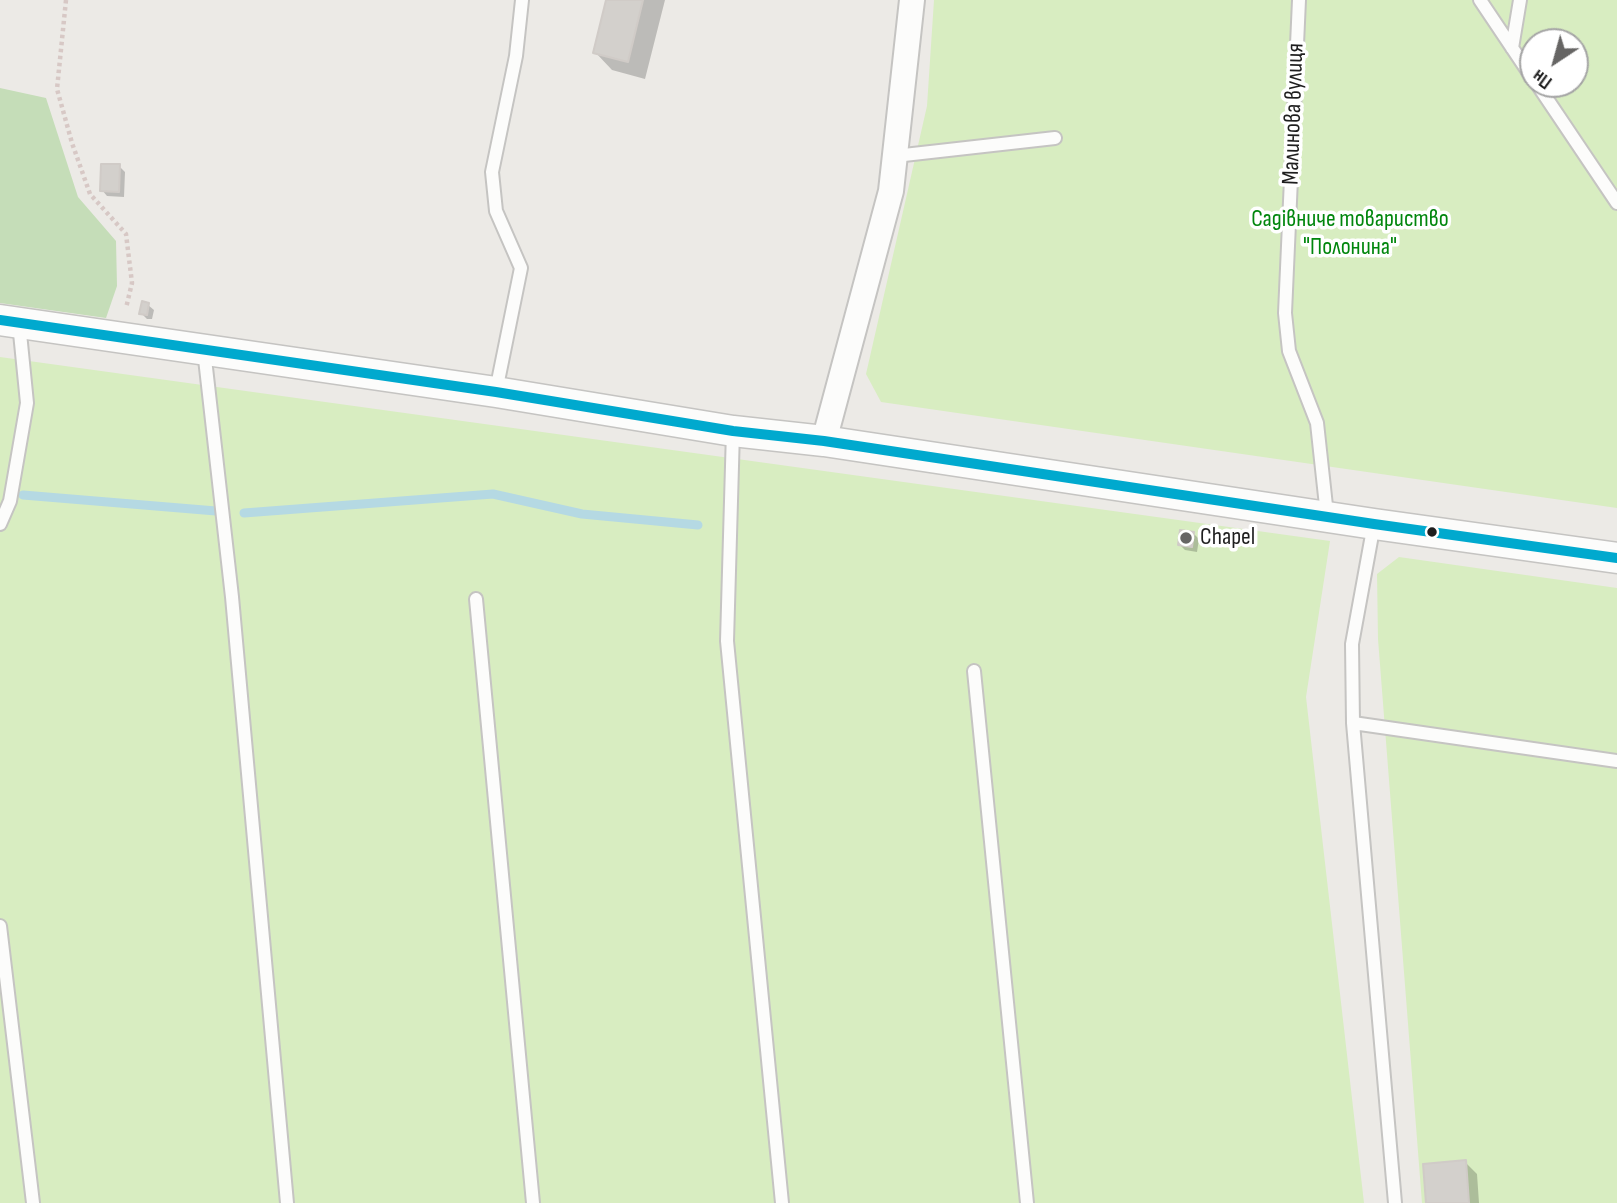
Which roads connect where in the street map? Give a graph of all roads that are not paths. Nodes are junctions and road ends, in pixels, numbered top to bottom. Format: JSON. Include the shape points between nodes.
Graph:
{"nodes":[{"id":1,"x":522,"y":0,"type":"edge"},
{"id":2,"x":912,"y":0,"type":"edge"},
{"id":3,"x":1298,"y":0,"type":"edge"},
{"id":4,"x":1480,"y":0,"type":"edge"},
{"id":5,"x":1520,"y":0,"type":"edge"},
{"id":6,"x":1512,"y":48,"type":"junction"},
{"id":7,"x":1519,"y":58,"type":"edge"},
{"id":8,"x":1546,"y":98,"type":"edge"},
{"id":9,"x":1055,"y":138,"type":"dead end"},
{"id":10,"x":895,"y":156,"type":"junction"},
{"id":11,"x":1617,"y":203,"type":"edge"},
{"id":12,"x":10,"y":322,"type":"edge"},
{"id":13,"x":204,"y":349,"type":"junction"},
{"id":14,"x":496,"y":392,"type":"junction"},
{"id":15,"x":733,"y":432,"type":"junction"},
{"id":16,"x":824,"y":441,"type":"junction"},
{"id":17,"x":1327,"y":515,"type":"junction"},
{"id":18,"x":0,"y":523,"type":"edge"},
{"id":19,"x":1374,"y":524,"type":"junction"},
{"id":20,"x":1617,"y":558,"type":"edge"},
{"id":21,"x":476,"y":599,"type":"dead end"},
{"id":22,"x":974,"y":671,"type":"dead end"},
{"id":23,"x":1353,"y":723,"type":"junction"},
{"id":24,"x":1617,"y":761,"type":"edge"},
{"id":25,"x":0,"y":926,"type":"edge"},
{"id":26,"x":33,"y":1203,"type":"edge"},
{"id":27,"x":286,"y":1203,"type":"edge"},
{"id":28,"x":533,"y":1203,"type":"edge"},
{"id":29,"x":782,"y":1203,"type":"edge"},
{"id":30,"x":1027,"y":1203,"type":"edge"},
{"id":31,"x":1395,"y":1203,"type":"edge"}],
"edges":[{"from":1,"to":14,"type":"lane","via":[[516,56],[492,172],[496,211],[521,268]]},
{"from":2,"to":10,"type":"street"},
{"from":3,"to":17,"type":"lane","name":"Малинова вулиця","via":[[1285,313],[1289,351],[1317,423]]},
{"from":4,"to":6,"type":"lane"},
{"from":5,"to":6,"type":"lane"},
{"from":6,"to":7,"type":"lane"},
{"from":8,"to":11,"type":"lane"},
{"from":9,"to":10,"type":"lane"},
{"from":10,"to":16,"type":"street","via":[[891,191]]},
{"from":12,"to":13,"type":"street"},
{"from":12,"to":18,"type":"lane","via":[[27,403],[10,501]]},
{"from":13,"to":14,"type":"street"},
{"from":13,"to":27,"type":"lane","via":[[233,611]]},
{"from":14,"to":15,"type":"street"},
{"from":15,"to":16,"type":"street"},
{"from":15,"to":29,"type":"lane","via":[[727,640]]},
{"from":16,"to":17,"type":"street"},
{"from":17,"to":19,"type":"street"},
{"from":19,"to":20,"type":"street"},
{"from":19,"to":23,"type":"lane","via":[[1352,644]]},
{"from":21,"to":28,"type":"lane"},
{"from":22,"to":30,"type":"lane"},
{"from":23,"to":24,"type":"lane"},
{"from":23,"to":31,"type":"lane"},
{"from":25,"to":26,"type":"lane"}]}
